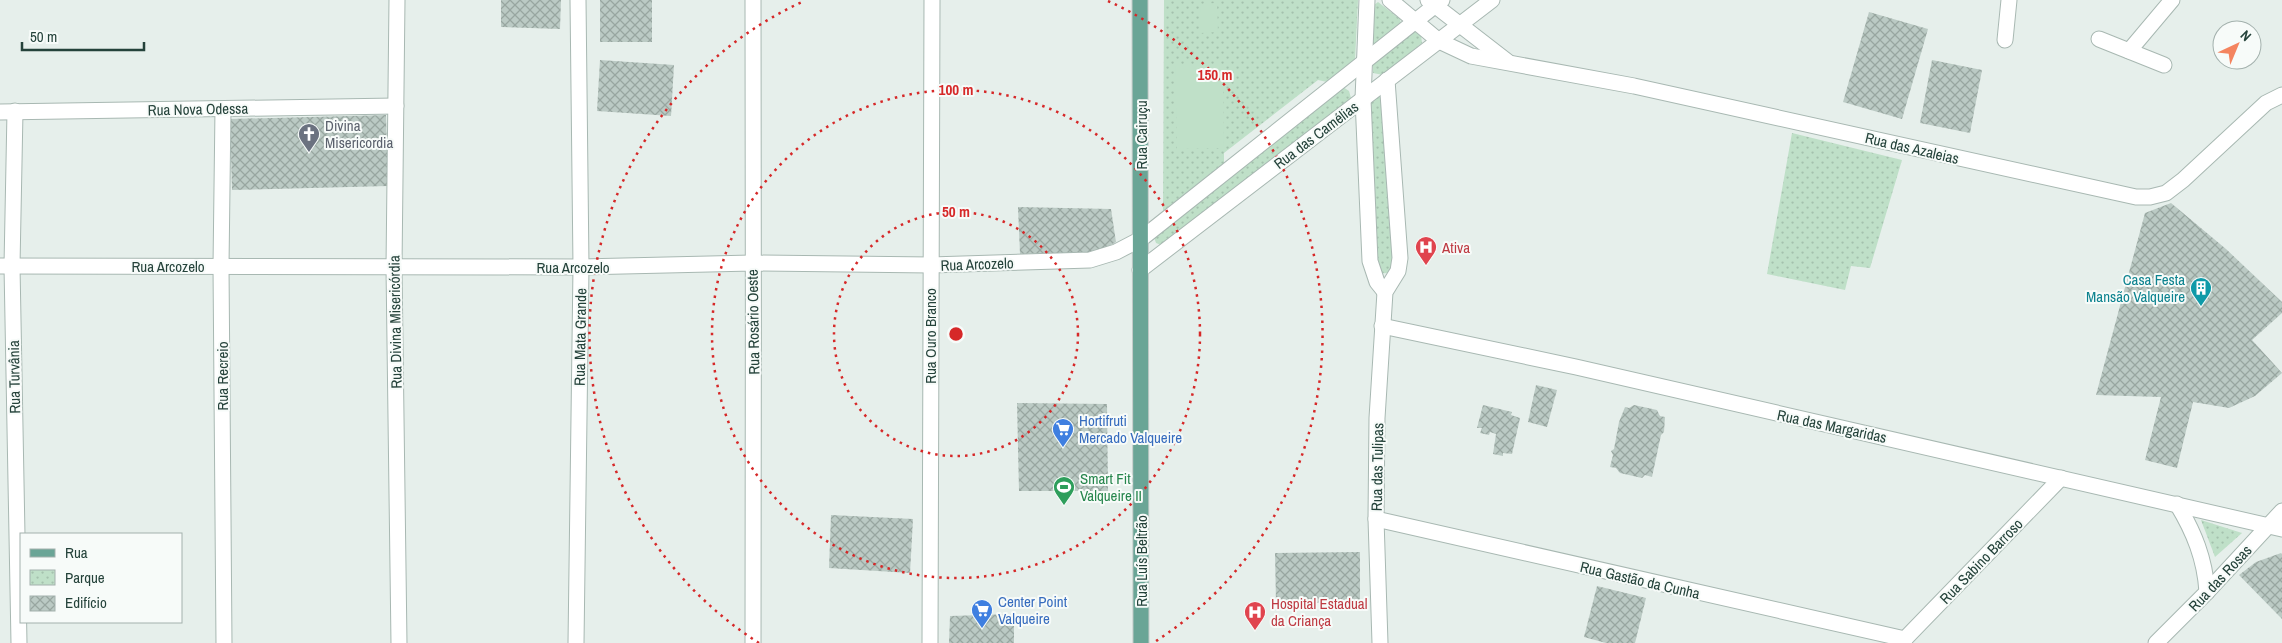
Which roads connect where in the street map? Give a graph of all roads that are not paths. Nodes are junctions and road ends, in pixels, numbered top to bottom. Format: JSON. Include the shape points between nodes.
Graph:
{"nodes":[{"id":1,"x":397,"y":0,"type":"edge"},
{"id":2,"x":578,"y":0,"type":"edge"},
{"id":3,"x":753,"y":0,"type":"edge"},
{"id":4,"x":932,"y":0,"type":"edge"},
{"id":5,"x":1140,"y":0,"type":"edge"},
{"id":6,"x":1367,"y":0,"type":"edge"},
{"id":7,"x":1390,"y":0,"type":"edge"},
{"id":8,"x":1492,"y":0,"type":"edge"},
{"id":9,"x":2009,"y":0,"type":"edge"},
{"id":10,"x":2172,"y":0,"type":"edge"},
{"id":11,"x":1435,"y":2,"type":"edge"},
{"id":12,"x":1416,"y":22,"type":"junction"},
{"id":13,"x":1460,"y":25,"type":"junction"},
{"id":14,"x":2099,"y":39,"type":"dead end"},
{"id":15,"x":2005,"y":40,"type":"dead end"},
{"id":16,"x":1439,"y":42,"type":"junction"},
{"id":17,"x":2130,"y":51,"type":"junction"},
{"id":18,"x":1364,"y":61,"type":"junction"},
{"id":19,"x":1509,"y":63,"type":"junction"},
{"id":20,"x":2164,"y":65,"type":"dead end"},
{"id":21,"x":1387,"y":80,"type":"junction"},
{"id":22,"x":2282,"y":95,"type":"edge"},
{"id":23,"x":1363,"y":98,"type":"junction"},
{"id":24,"x":396,"y":106,"type":"junction"},
{"id":25,"x":223,"y":109,"type":"junction"},
{"id":26,"x":8,"y":112,"type":"edge"},
{"id":27,"x":1140,"y":239,"type":"junction"},
{"id":28,"x":752,"y":263,"type":"junction"},
{"id":29,"x":6,"y":266,"type":"edge"},
{"id":30,"x":221,"y":266,"type":"junction"},
{"id":31,"x":931,"y":266,"type":"junction"},
{"id":32,"x":394,"y":267,"type":"junction"},
{"id":33,"x":581,"y":267,"type":"junction"},
{"id":34,"x":1140,"y":270,"type":"junction"},
{"id":35,"x":1385,"y":292,"type":"junction"},
{"id":36,"x":1382,"y":326,"type":"junction"},
{"id":37,"x":2060,"y":478,"type":"junction"},
{"id":38,"x":2177,"y":504,"type":"junction"},
{"id":39,"x":2282,"y":511,"type":"edge"},
{"id":40,"x":1376,"y":519,"type":"junction"},
{"id":41,"x":2275,"y":528,"type":"edge"},
{"id":42,"x":2207,"y":592,"type":"junction"},
{"id":43,"x":1903,"y":641,"type":"edge"},
{"id":44,"x":19,"y":643,"type":"edge"},
{"id":45,"x":224,"y":643,"type":"edge"},
{"id":46,"x":399,"y":643,"type":"edge"},
{"id":47,"x":576,"y":643,"type":"edge"},
{"id":48,"x":753,"y":643,"type":"edge"},
{"id":49,"x":930,"y":643,"type":"edge"},
{"id":50,"x":1141,"y":643,"type":"edge"},
{"id":51,"x":1380,"y":643,"type":"edge"},
{"id":52,"x":2156,"y":643,"type":"edge"}],
"edges":[{"from":1,"to":24,"type":"street","name":"Rua Divina Misericórdia"},
{"from":2,"to":33,"type":"street","name":"Rua Mata Grande"},
{"from":3,"to":28,"type":"street","name":"Rua Rosário Oeste"},
{"from":4,"to":31,"type":"street","name":"Rua Ouro Branco"},
{"from":5,"to":27,"type":"main road","name":"Rua Cairuçu"},
{"from":6,"to":18,"type":"street"},
{"from":7,"to":12,"type":"street","name":"Rua das Azaleias"},
{"from":8,"to":13,"type":"street","name":"Rua das Camélias"},
{"from":9,"to":15,"type":"street"},
{"from":10,"to":17,"type":"street"},
{"from":11,"to":12,"type":"street","name":"Rua das Camélias"},
{"from":11,"to":13,"type":"street","name":"Rua das Azaleias"},
{"from":12,"to":16,"type":"street","name":"Rua das Azaleias"},
{"from":12,"to":18,"type":"street","name":"Rua das Camélias"},
{"from":13,"to":16,"type":"street","name":"Rua das Camélias"},
{"from":13,"to":19,"type":"street","name":"Rua das Azaleias"},
{"from":14,"to":17,"type":"street"},
{"from":16,"to":19,"type":"street","name":"Rua das Azaleias","via":[[1471,56]]},
{"from":16,"to":21,"type":"street","name":"Rua das Camélias"},
{"from":17,"to":20,"type":"street"},
{"from":18,"to":23,"type":"street"},
{"from":18,"to":27,"type":"street","name":"Rua das Camélias"},
{"from":19,"to":22,"type":"street","name":"Rua das Azaleias","via":[[1634,86],[2150,198],[2166,194],[2266,103]]},
{"from":21,"to":23,"type":"street","name":"Rua das Camélias"},
{"from":21,"to":35,"type":"street","name":"Rua das Tulipas","via":[[1400,258],[1398,271]]},
{"from":23,"to":34,"type":"street","name":"Rua das Camélias"},
{"from":23,"to":35,"type":"street","via":[[1370,261],[1377,282]]},
{"from":24,"to":25,"type":"street","name":"Rua Nova Odessa"},
{"from":24,"to":32,"type":"street","name":"Rua Divina Misericórdia"},
{"from":25,"to":26,"type":"street","name":"Rua Nova Odessa"},
{"from":25,"to":30,"type":"street","name":"Rua Recreio"},
{"from":26,"to":29,"type":"street","name":"Rua Turvânia"},
{"from":27,"to":31,"type":"street","name":"Rua Arcozelo","via":[[1116,252],[1090,260]]},
{"from":27,"to":34,"type":"main road","name":"Rua Cairuçu"},
{"from":28,"to":31,"type":"street","name":"Rua Arcozelo"},
{"from":28,"to":33,"type":"street","name":"Rua Arcozelo"},
{"from":28,"to":48,"type":"street","name":"Rua Rosário Oeste"},
{"from":29,"to":30,"type":"street","name":"Rua Arcozelo"},
{"from":29,"to":44,"type":"street","name":"Rua Turvânia"},
{"from":30,"to":32,"type":"street","name":"Rua Arcozelo"},
{"from":30,"to":45,"type":"street","name":"Rua Recreio"},
{"from":31,"to":49,"type":"street","name":"Rua Ouro Branco"},
{"from":32,"to":33,"type":"street","name":"Rua Arcozelo"},
{"from":32,"to":46,"type":"street","name":"Rua Divina Misericórdia"},
{"from":33,"to":47,"type":"street","name":"Rua Mata Grande"},
{"from":34,"to":50,"type":"main road","name":"Rua Luís Beltrão"},
{"from":35,"to":36,"type":"street","name":"Rua das Tulipas"},
{"from":36,"to":37,"type":"street","name":"Rua das Margaridas"},
{"from":36,"to":40,"type":"street","name":"Rua das Tulipas"},
{"from":37,"to":38,"type":"street","name":"Rua das Margaridas"},
{"from":37,"to":43,"type":"street","name":"Rua Sabino Barroso"},
{"from":38,"to":41,"type":"street","name":"Rua das Margaridas"},
{"from":38,"to":42,"type":"street","via":[[2197,541]]},
{"from":39,"to":41,"type":"street","name":"Rua das Rosas"},
{"from":40,"to":43,"type":"street","name":"Rua Gastão da Cunha"},
{"from":40,"to":51,"type":"street","name":"Rua das Tulipas"},
{"from":41,"to":42,"type":"street","name":"Rua das Rosas"},
{"from":42,"to":52,"type":"street","name":"Rua das Rosas"}]}
